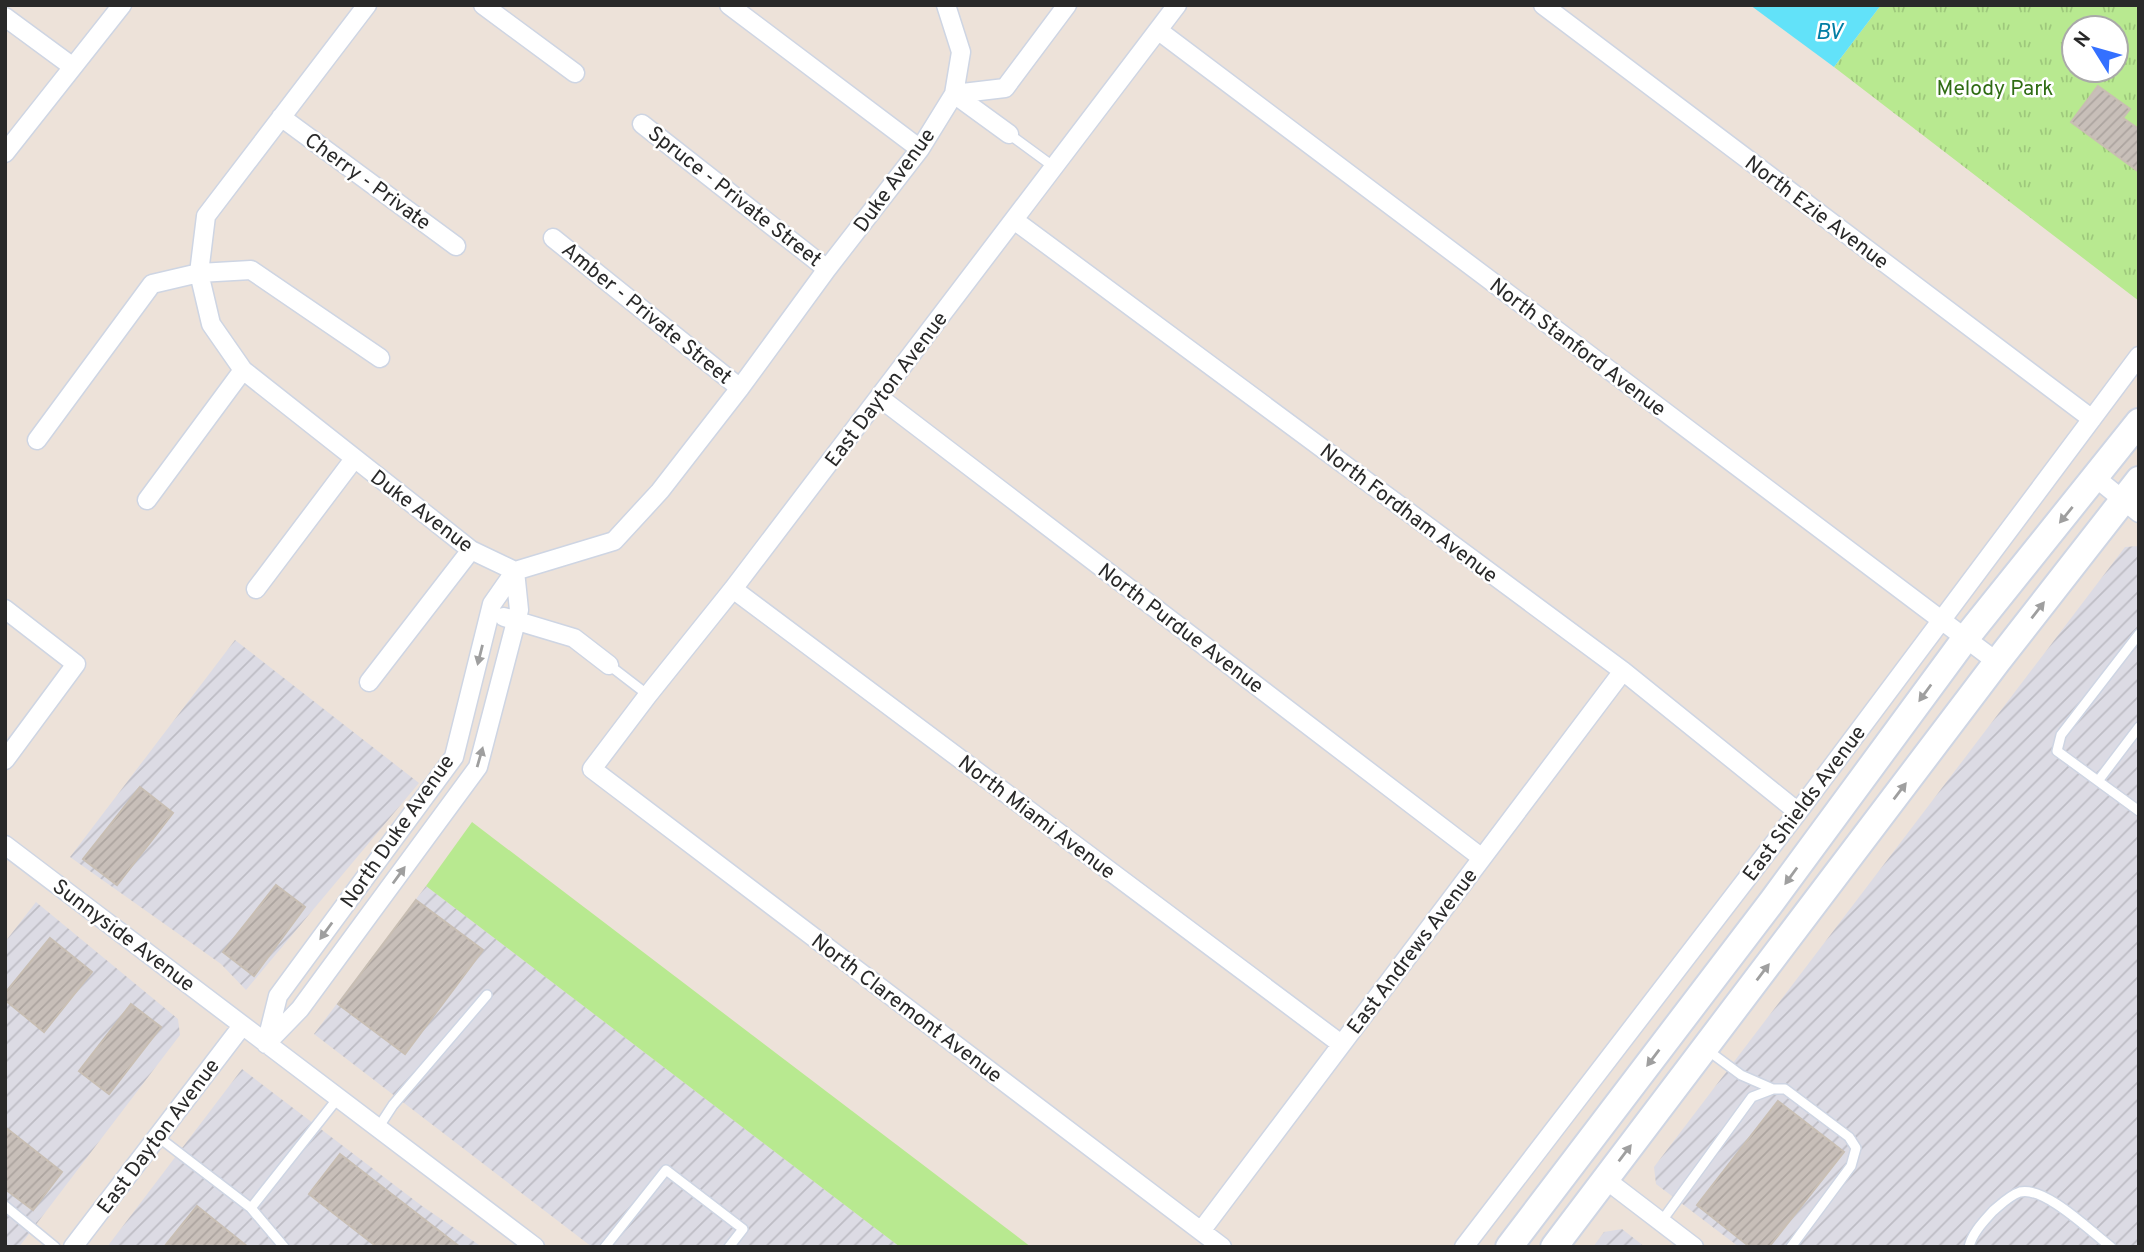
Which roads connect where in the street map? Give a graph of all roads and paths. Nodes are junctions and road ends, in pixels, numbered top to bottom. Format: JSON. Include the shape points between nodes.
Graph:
{"nodes":[{"id":1,"x":122,"y":5,"type":"edge"},
{"id":2,"x":367,"y":5,"type":"edge"},
{"id":3,"x":483,"y":5,"type":"edge"},
{"id":4,"x":729,"y":5,"type":"edge"},
{"id":5,"x":946,"y":5,"type":"edge"},
{"id":6,"x":1068,"y":5,"type":"edge"},
{"id":7,"x":1177,"y":5,"type":"edge"},
{"id":8,"x":1543,"y":5,"type":"edge"},
{"id":9,"x":5,"y":17,"type":"edge"},
{"id":10,"x":1159,"y":31,"type":"junction"},
{"id":11,"x":73,"y":67,"type":"junction"},
{"id":12,"x":575,"y":73,"type":"dead end"},
{"id":13,"x":954,"y":94,"type":"junction"},
{"id":14,"x":281,"y":117,"type":"junction"},
{"id":15,"x":642,"y":124,"type":"dead end"},
{"id":16,"x":1009,"y":134,"type":"joint"},
{"id":17,"x":920,"y":149,"type":"junction"},
{"id":18,"x":5,"y":153,"type":"edge"},
{"id":19,"x":1054,"y":167,"type":"junction"},
{"id":20,"x":1014,"y":220,"type":"junction"},
{"id":21,"x":553,"y":238,"type":"dead end"},
{"id":22,"x":456,"y":246,"type":"dead end"},
{"id":23,"x":827,"y":269,"type":"junction"},
{"id":24,"x":199,"y":273,"type":"junction"},
{"id":25,"x":2139,"y":356,"type":"edge"},
{"id":26,"x":380,"y":358,"type":"dead end"},
{"id":27,"x":243,"y":370,"type":"junction"},
{"id":28,"x":740,"y":388,"type":"junction"},
{"id":29,"x":880,"y":398,"type":"junction"},
{"id":30,"x":2092,"y":419,"type":"junction"},
{"id":31,"x":2139,"y":422,"type":"edge"},
{"id":32,"x":37,"y":440,"type":"dead end"},
{"id":33,"x":354,"y":459,"type":"junction"},
{"id":34,"x":2096,"y":478,"type":"junction"},
{"id":35,"x":2133,"y":498,"type":"edge"},
{"id":36,"x":147,"y":500,"type":"dead end"},
{"id":37,"x":471,"y":550,"type":"junction"},
{"id":38,"x":515,"y":571,"type":"junction"},
{"id":39,"x":256,"y":589,"type":"dead end"},
{"id":40,"x":733,"y":589,"type":"junction"},
{"id":41,"x":5,"y":609,"type":"edge"},
{"id":42,"x":490,"y":614,"type":"junction"},
{"id":43,"x":516,"y":619,"type":"junction"},
{"id":44,"x":1940,"y":620,"type":"junction"},
{"id":45,"x":2139,"y":634,"type":"edge"},
{"id":46,"x":1965,"y":639,"type":"junction"},
{"id":47,"x":1997,"y":662,"type":"junction"},
{"id":48,"x":609,"y":665,"type":"joint"},
{"id":49,"x":1623,"y":671,"type":"junction"},
{"id":50,"x":369,"y":682,"type":"dead end"},
{"id":51,"x":648,"y":695,"type":"junction"},
{"id":52,"x":2139,"y":727,"type":"edge"},
{"id":53,"x":5,"y":760,"type":"edge"},
{"id":54,"x":592,"y":769,"type":"joint"},
{"id":55,"x":2098,"y":781,"type":"junction"},
{"id":56,"x":2139,"y":811,"type":"edge"},
{"id":57,"x":1798,"y":812,"type":"junction"},
{"id":58,"x":5,"y":845,"type":"edge"},
{"id":59,"x":1482,"y":858,"type":"junction"},
{"id":60,"x":488,"y":995,"type":"dead end"},
{"id":61,"x":242,"y":1026,"type":"junction"},
{"id":62,"x":266,"y":1044,"type":"junction"},
{"id":63,"x":1342,"y":1045,"type":"junction"},
{"id":64,"x":1715,"y":1056,"type":"junction"},
{"id":65,"x":1773,"y":1089,"type":"junction"},
{"id":66,"x":338,"y":1098,"type":"junction"},
{"id":67,"x":378,"y":1128,"type":"junction"},
{"id":68,"x":157,"y":1136,"type":"junction"},
{"id":69,"x":1605,"y":1179,"type":"junction"},
{"id":70,"x":5,"y":1206,"type":"edge"},
{"id":71,"x":251,"y":1208,"type":"junction"},
{"id":72,"x":1661,"y":1222,"type":"junction"},
{"id":73,"x":1201,"y":1231,"type":"junction"},
{"id":74,"x":55,"y":1247,"type":"edge"},
{"id":75,"x":73,"y":1247,"type":"edge"},
{"id":76,"x":284,"y":1247,"type":"edge"},
{"id":77,"x":535,"y":1247,"type":"edge"},
{"id":78,"x":605,"y":1247,"type":"edge"},
{"id":79,"x":729,"y":1247,"type":"edge"},
{"id":80,"x":1222,"y":1247,"type":"edge"},
{"id":81,"x":1464,"y":1247,"type":"edge"},
{"id":82,"x":1509,"y":1247,"type":"edge"},
{"id":83,"x":1555,"y":1247,"type":"edge"},
{"id":84,"x":1694,"y":1247,"type":"edge"},
{"id":85,"x":1791,"y":1247,"type":"edge"},
{"id":86,"x":1969,"y":1247,"type":"edge"},
{"id":87,"x":2111,"y":1247,"type":"edge"}],
"edges":[{"from":1,"to":11,"type":"street"},
{"from":2,"to":14,"type":"street","name":"Duke Avenue"},
{"from":3,"to":12,"type":"street"},
{"from":4,"to":17,"type":"street"},
{"from":5,"to":13,"type":"street","name":"Duke Avenue","via":[[961,52]]},
{"from":6,"to":13,"type":"street","via":[[1005,88]]},
{"from":7,"to":10,"type":"street","name":"East Dayton Avenue"},
{"from":8,"to":30,"type":"street","name":"North Ezie Avenue"},
{"from":9,"to":11,"type":"street"},
{"from":10,"to":19,"type":"street","name":"East Dayton Avenue"},
{"from":10,"to":44,"type":"street","name":"North Stanford Avenue"},
{"from":11,"to":18,"type":"street"},
{"from":13,"to":16,"type":"street"},
{"from":13,"to":17,"type":"street","name":"Duke Avenue"},
{"from":14,"to":22,"type":"street","name":"Cherry - Private"},
{"from":14,"to":24,"type":"street","name":"Duke Avenue","via":[[206,216]]},
{"from":15,"to":23,"type":"street","name":"Spruce - Private Street"},
{"from":16,"to":19,"type":"lane"},
{"from":17,"to":23,"type":"street","name":"Duke Avenue"},
{"from":19,"to":20,"type":"street","name":"East Dayton Avenue"},
{"from":20,"to":29,"type":"street","name":"East Dayton Avenue"},
{"from":20,"to":49,"type":"street","name":"North Fordham Avenue"},
{"from":21,"to":28,"type":"street","name":"Amber - Private Street"},
{"from":23,"to":28,"type":"street","name":"Duke Avenue"},
{"from":24,"to":26,"type":"street","via":[[251,270]]},
{"from":24,"to":27,"type":"street","name":"Duke Avenue","via":[[211,324]]},
{"from":24,"to":32,"type":"street","via":[[152,285]]},
{"from":25,"to":30,"type":"street","name":"East Shields Avenue"},
{"from":27,"to":33,"type":"street","name":"Duke Avenue"},
{"from":27,"to":36,"type":"street"},
{"from":28,"to":38,"type":"street","name":"Duke Avenue","via":[[660,491],[614,541]]},
{"from":29,"to":40,"type":"street","name":"East Dayton Avenue"},
{"from":29,"to":59,"type":"street","name":"North Purdue Avenue"},
{"from":30,"to":44,"type":"street","name":"East Shields Avenue"},
{"from":31,"to":34,"type":"main road","name":"East Shields Avenue"},
{"from":33,"to":37,"type":"street","name":"Duke Avenue"},
{"from":33,"to":39,"type":"street"},
{"from":34,"to":35,"type":"street"},
{"from":34,"to":46,"type":"main road","name":"East Shields Avenue","one_way":true},
{"from":47,"to":35,"type":"main road","one_way":true},
{"from":37,"to":38,"type":"street","name":"Duke Avenue"},
{"from":37,"to":50,"type":"street"},
{"from":38,"to":42,"type":"street","name":"North Duke Avenue"},
{"from":38,"to":43,"type":"street","name":"North Duke Avenue"},
{"from":40,"to":51,"type":"street","name":"East Dayton Avenue"},
{"from":40,"to":63,"type":"street","name":"North Miami Avenue"},
{"from":41,"to":53,"type":"street","via":[[76,664]]},
{"from":42,"to":43,"type":"street"},
{"from":42,"to":62,"type":"street","name":"North Duke Avenue","one_way":true,"via":[[454,757],[278,996]]},
{"from":43,"to":48,"type":"street","via":[[574,639]]},
{"from":62,"to":43,"type":"street","name":"North Duke Avenue","one_way":true,"via":[[300,1009],[478,767]]},
{"from":44,"to":46,"type":"street","name":"North Stanford Avenue"},
{"from":44,"to":57,"type":"street","name":"East Shields Avenue"},
{"from":45,"to":55,"type":"lane","via":[[2061,736],[2057,751]]},
{"from":46,"to":47,"type":"street","name":"North Stanford Avenue"},
{"from":46,"to":82,"type":"main road","name":"East Shields Avenue","one_way":true},
{"from":64,"to":47,"type":"main road","one_way":true},
{"from":48,"to":51,"type":"lane"},
{"from":49,"to":57,"type":"street","name":"North Fordham Avenue"},
{"from":49,"to":59,"type":"street","name":"East Andrews Avenue"},
{"from":51,"to":54,"type":"street","name":"East Dayton Avenue"},
{"from":52,"to":55,"type":"lane"},
{"from":54,"to":73,"type":"street","name":"North Claremont Avenue"},
{"from":55,"to":56,"type":"lane"},
{"from":57,"to":81,"type":"street","name":"East Shields Avenue"},
{"from":58,"to":61,"type":"street","name":"Sunnyside Avenue"},
{"from":59,"to":63,"type":"street","name":"East Andrews Avenue"},
{"from":60,"to":67,"type":"lane"},
{"from":61,"to":62,"type":"street"},
{"from":61,"to":68,"type":"street","name":"East Dayton Avenue"},
{"from":62,"to":66,"type":"street"},
{"from":63,"to":73,"type":"street","name":"East Andrews Avenue"},
{"from":64,"to":65,"type":"lane","via":[[1741,1075]]},
{"from":69,"to":64,"type":"main road","one_way":true},
{"from":65,"to":72,"type":"lane","via":[[1752,1097]]},
{"from":65,"to":85,"type":"lane","via":[[1785,1089],[1857,1148],[1851,1166]]},
{"from":66,"to":67,"type":"street"},
{"from":66,"to":71,"type":"lane"},
{"from":67,"to":77,"type":"street"},
{"from":68,"to":71,"type":"lane"},
{"from":68,"to":75,"type":"street","name":"East Dayton Avenue"},
{"from":69,"to":72,"type":"street"},
{"from":69,"to":83,"type":"main road"},
{"from":70,"to":74,"type":"lane"},
{"from":71,"to":76,"type":"lane"},
{"from":72,"to":84,"type":"street"},
{"from":73,"to":80,"type":"street","name":"North Claremont Avenue"},
{"from":78,"to":79,"type":"lane","via":[[666,1170],[743,1228]]},
{"from":86,"to":87,"type":"lane","via":[[1984,1221],[2020,1192],[2050,1199]]}]}
